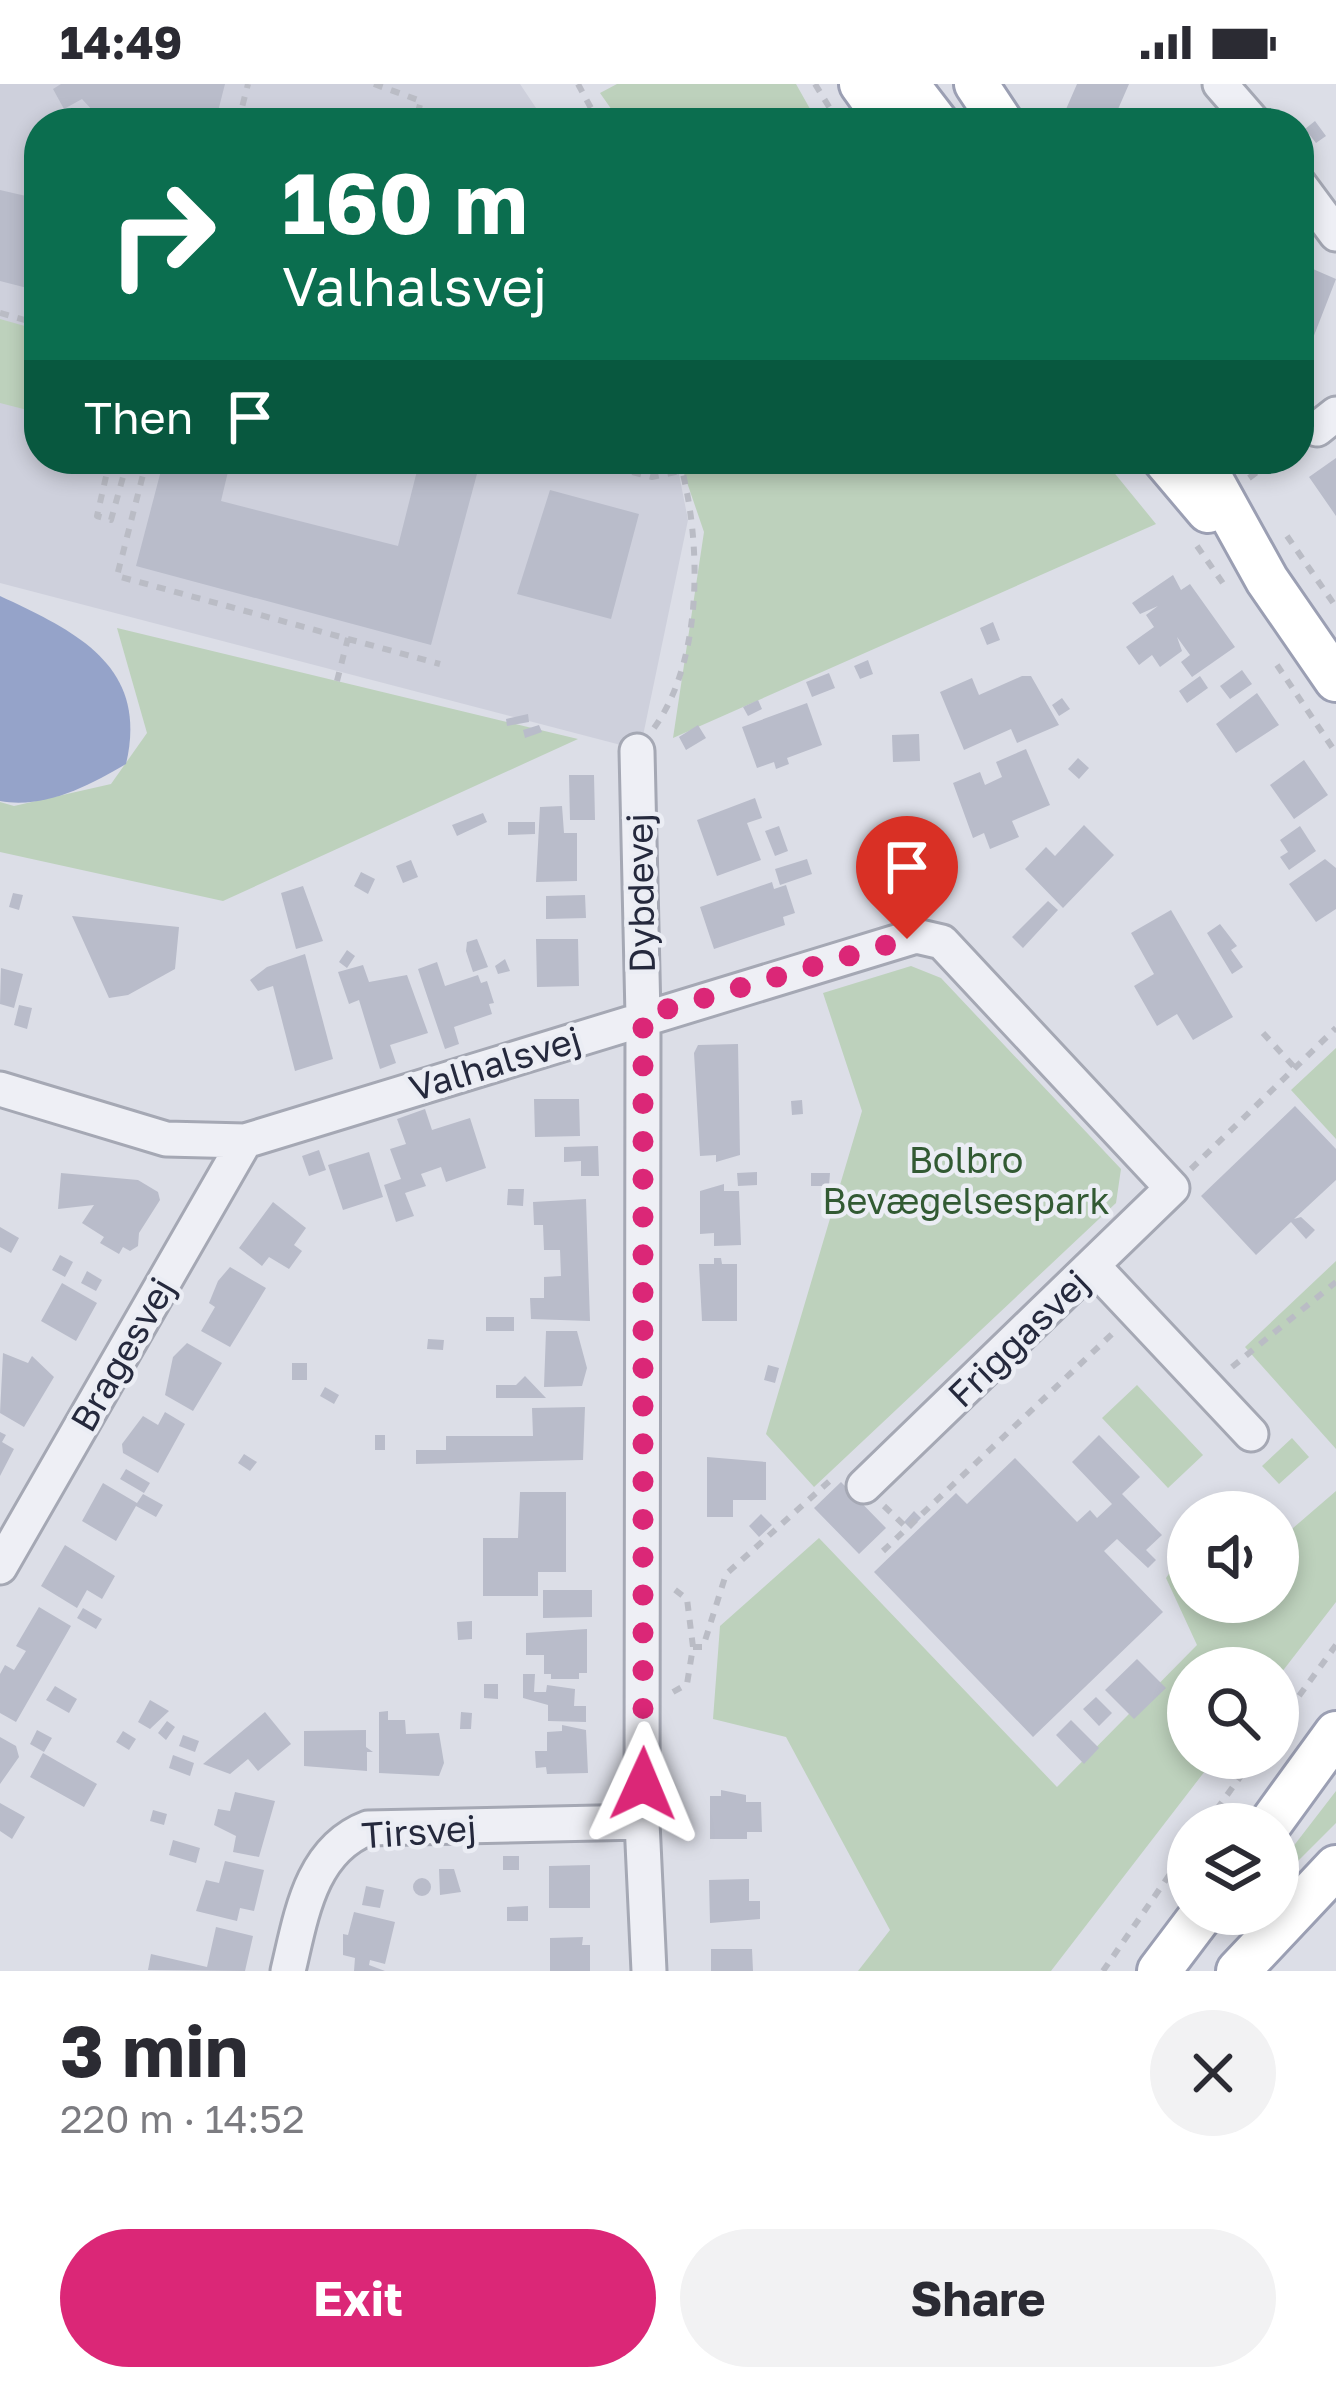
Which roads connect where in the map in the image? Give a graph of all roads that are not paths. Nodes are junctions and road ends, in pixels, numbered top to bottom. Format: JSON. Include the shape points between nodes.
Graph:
{"nodes":[{"id":1,"x":1220,"y":84,"type":"edge"},
{"id":2,"x":1241,"y":108,"type":"edge"},
{"id":3,"x":1314,"y":204,"type":"edge"},
{"id":4,"x":1336,"y":234,"type":"edge"},
{"id":5,"x":1174,"y":474,"type":"edge"},
{"id":6,"x":1206,"y":474,"type":"edge"},
{"id":7,"x":1250,"y":588,"type":"junction"},
{"id":8,"x":1336,"y":680,"type":"edge"},
{"id":9,"x":637,"y":751,"type":"road end"},
{"id":10,"x":643,"y":1016,"type":"junction"},
{"id":11,"x":0,"y":1089,"type":"edge"},
{"id":12,"x":245,"y":1142,"type":"junction"},
{"id":13,"x":1172,"y":1188,"type":"joint"},
{"id":14,"x":1093,"y":1266,"type":"junction"},
{"id":15,"x":1251,"y":1434,"type":"dead end"},
{"id":16,"x":855,"y":1476,"type":"road end"},
{"id":17,"x":0,"y":1567,"type":"edge"},
{"id":18,"x":1336,"y":1733,"type":"edge"},
{"id":19,"x":1285,"y":1803,"type":"edge"},
{"id":20,"x":642,"y":1822,"type":"junction"},
{"id":21,"x":1336,"y":1868,"type":"edge"},
{"id":22,"x":1187,"y":1935,"type":"edge"},
{"id":23,"x":288,"y":1971,"type":"edge"},
{"id":24,"x":649,"y":1971,"type":"edge"},
{"id":25,"x":1160,"y":1971,"type":"edge"},
{"id":26,"x":1238,"y":1971,"type":"edge"}],
"edges":[{"from":1,"to":2,"type":"street"},
{"from":3,"to":4,"type":"street"},
{"from":5,"to":7,"type":"main road"},
{"from":6,"to":7,"type":"main road"},
{"from":7,"to":8,"type":"main road"},
{"from":9,"to":10,"type":"street","name":"Dybdevej"},
{"from":10,"to":12,"type":"street","name":"Valhalsvej"},
{"from":10,"to":13,"type":"street","name":"Valhalsvej","via":[[916,936],[942,942]]},
{"from":10,"to":20,"type":"street","name":"Dybdevej"},
{"from":11,"to":12,"type":"street","name":"Valhalsvej","via":[[166,1139]]},
{"from":12,"to":17,"type":"street","name":"Bragesvej"},
{"from":13,"to":14,"type":"street","name":"Friggasvej"},
{"from":14,"to":15,"type":"street"},
{"from":14,"to":16,"type":"street","name":"Friggasvej"},
{"from":18,"to":19,"type":"main road"},
{"from":20,"to":23,"type":"street","name":"Tirsvej","via":[[368,1828],[344,1837],[326,1855]]},
{"from":20,"to":24,"type":"street","name":"Dybdevej"},
{"from":21,"to":26,"type":"main road"},
{"from":22,"to":25,"type":"main road"}]}
